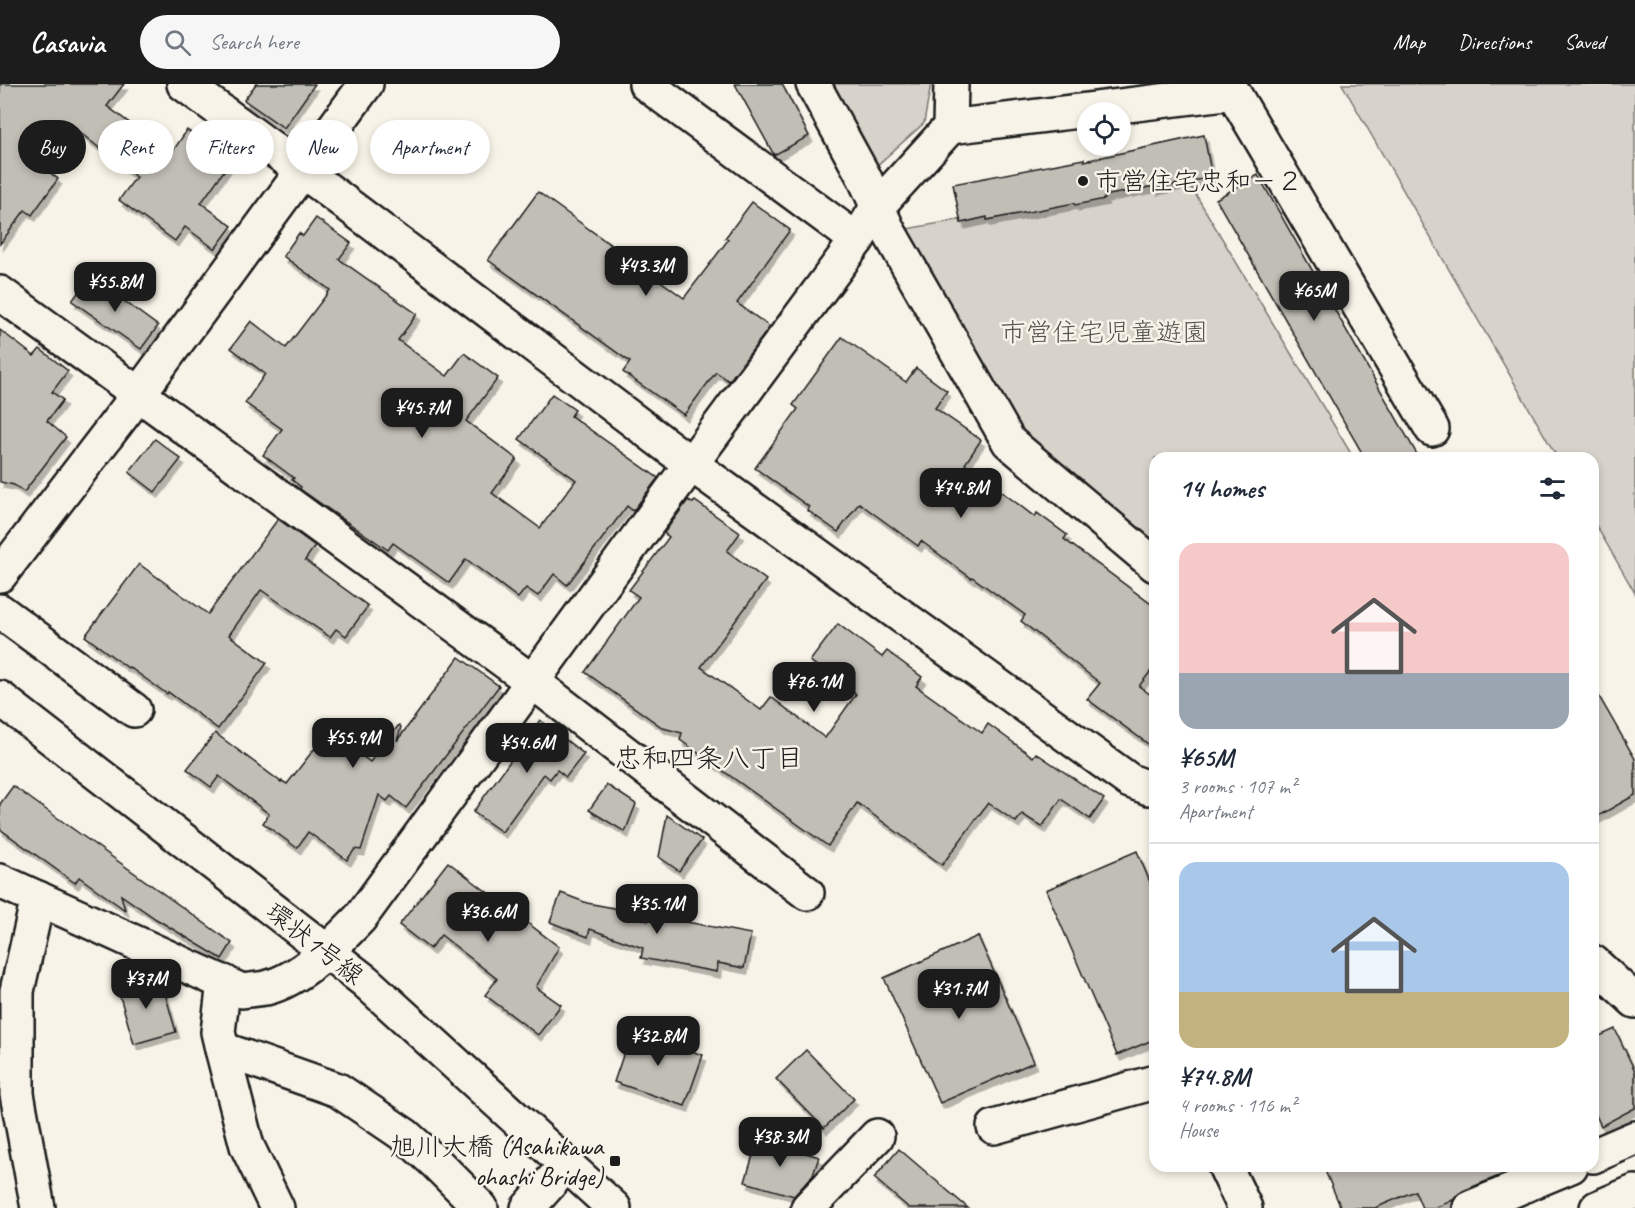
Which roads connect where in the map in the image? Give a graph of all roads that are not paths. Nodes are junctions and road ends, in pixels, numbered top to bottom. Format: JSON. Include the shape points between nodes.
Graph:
{"nodes":[{"id":1,"x":184,"y":84,"type":"edge"},
{"id":2,"x":366,"y":84,"type":"edge"},
{"id":3,"x":646,"y":84,"type":"edge"},
{"id":4,"x":813,"y":84,"type":"edge"},
{"id":5,"x":951,"y":84,"type":"edge"},
{"id":6,"x":340,"y":120,"type":"edge"},
{"id":7,"x":950,"y":127,"type":"junction"},
{"id":8,"x":286,"y":159,"type":"edge"},
{"id":9,"x":301,"y":174,"type":"edge"},
{"id":10,"x":307,"y":174,"type":"edge"},
{"id":11,"x":878,"y":206,"type":"junction"},
{"id":12,"x":857,"y":240,"type":"junction"},
{"id":13,"x":0,"y":293,"type":"edge"},
{"id":14,"x":138,"y":395,"type":"junction"},
{"id":15,"x":1432,"y":429,"type":"dead end"},
{"id":16,"x":691,"y":464,"type":"junction"},
{"id":17,"x":1149,"y":560,"type":"edge"},
{"id":18,"x":0,"y":575,"type":"edge"},
{"id":19,"x":0,"y":611,"type":"edge"},
{"id":20,"x":533,"y":682,"type":"junction"},
{"id":21,"x":0,"y":698,"type":"edge"},
{"id":22,"x":134,"y":710,"type":"dead end"},
{"id":23,"x":1149,"y":788,"type":"edge"},
{"id":24,"x":0,"y":881,"type":"edge"},
{"id":25,"x":807,"y":893,"type":"dead end"},
{"id":26,"x":38,"y":898,"type":"junction"},
{"id":27,"x":328,"y":952,"type":"junction"},
{"id":28,"x":1599,"y":968,"type":"edge"},
{"id":29,"x":224,"y":982,"type":"junction"},
{"id":30,"x":1635,"y":1001,"type":"edge"},
{"id":31,"x":222,"y":1049,"type":"junction"},
{"id":32,"x":1149,"y":1084,"type":"edge"},
{"id":33,"x":994,"y":1127,"type":"dead end"},
{"id":34,"x":877,"y":1136,"type":"dead end"},
{"id":35,"x":1635,"y":1138,"type":"edge"},
{"id":36,"x":1599,"y":1153,"type":"edge"},
{"id":37,"x":567,"y":1164,"type":"junction"},
{"id":38,"x":1228,"y":1172,"type":"edge"},
{"id":39,"x":1557,"y":1172,"type":"edge"},
{"id":40,"x":1635,"y":1192,"type":"edge"},
{"id":41,"x":38,"y":1208,"type":"edge"},
{"id":42,"x":277,"y":1208,"type":"edge"},
{"id":43,"x":482,"y":1208,"type":"edge"},
{"id":44,"x":528,"y":1208,"type":"edge"},
{"id":45,"x":614,"y":1208,"type":"edge"},
{"id":46,"x":808,"y":1208,"type":"edge"},
{"id":47,"x":1245,"y":1208,"type":"edge"},
{"id":48,"x":1470,"y":1208,"type":"edge"},
{"id":49,"x":1597,"y":1208,"type":"edge"}],
"edges":[{"from":1,"to":8,"type":"main road"},
{"from":2,"to":6,"type":"main road"},
{"from":3,"to":12,"type":"main road"},
{"from":4,"to":11,"type":"main road"},
{"from":5,"to":7,"type":"main road"},
{"from":7,"to":11,"type":"main road"},
{"from":7,"to":15,"type":"main road","via":[[1233,92]]},
{"from":9,"to":14,"type":"main road"},
{"from":10,"to":16,"type":"main road"},
{"from":11,"to":12,"type":"main road"},
{"from":11,"to":17,"type":"main road","via":[[889,232],[1009,442]]},
{"from":12,"to":16,"type":"main road"},
{"from":13,"to":14,"type":"main road"},
{"from":14,"to":18,"type":"main road"},
{"from":14,"to":20,"type":"main road"},
{"from":16,"to":20,"type":"main road"},
{"from":16,"to":23,"type":"main road","via":[[1130,781]]},
{"from":19,"to":22,"type":"main road"},
{"from":20,"to":25,"type":"main road"},
{"from":20,"to":27,"type":"main road","via":[[360,918]]},
{"from":21,"to":27,"type":"main road","name":"環状1号線"},
{"from":24,"to":26,"type":"main road"},
{"from":26,"to":29,"type":"main road"},
{"from":26,"to":41,"type":"main road","via":[[18,991],[18,1094]]},
{"from":27,"to":29,"type":"main road","via":[[267,988],[242,991]]},
{"from":27,"to":37,"type":"main road","name":"環状1号線"},
{"from":28,"to":30,"type":"main road"},
{"from":29,"to":31,"type":"main road","via":[[218,1032]]},
{"from":31,"to":42,"type":"main road","via":[[247,1146]]},
{"from":31,"to":43,"type":"main road","via":[[338,1090],[406,1136]]},
{"from":32,"to":33,"type":"main road"},
{"from":34,"to":46,"type":"main road"},
{"from":35,"to":36,"type":"main road"},
{"from":37,"to":44,"type":"main road"},
{"from":37,"to":45,"type":"main road","name":"環状1号線"},
{"from":38,"to":47,"type":"main road"},
{"from":39,"to":48,"type":"main road"},
{"from":40,"to":49,"type":"main road"}]}
